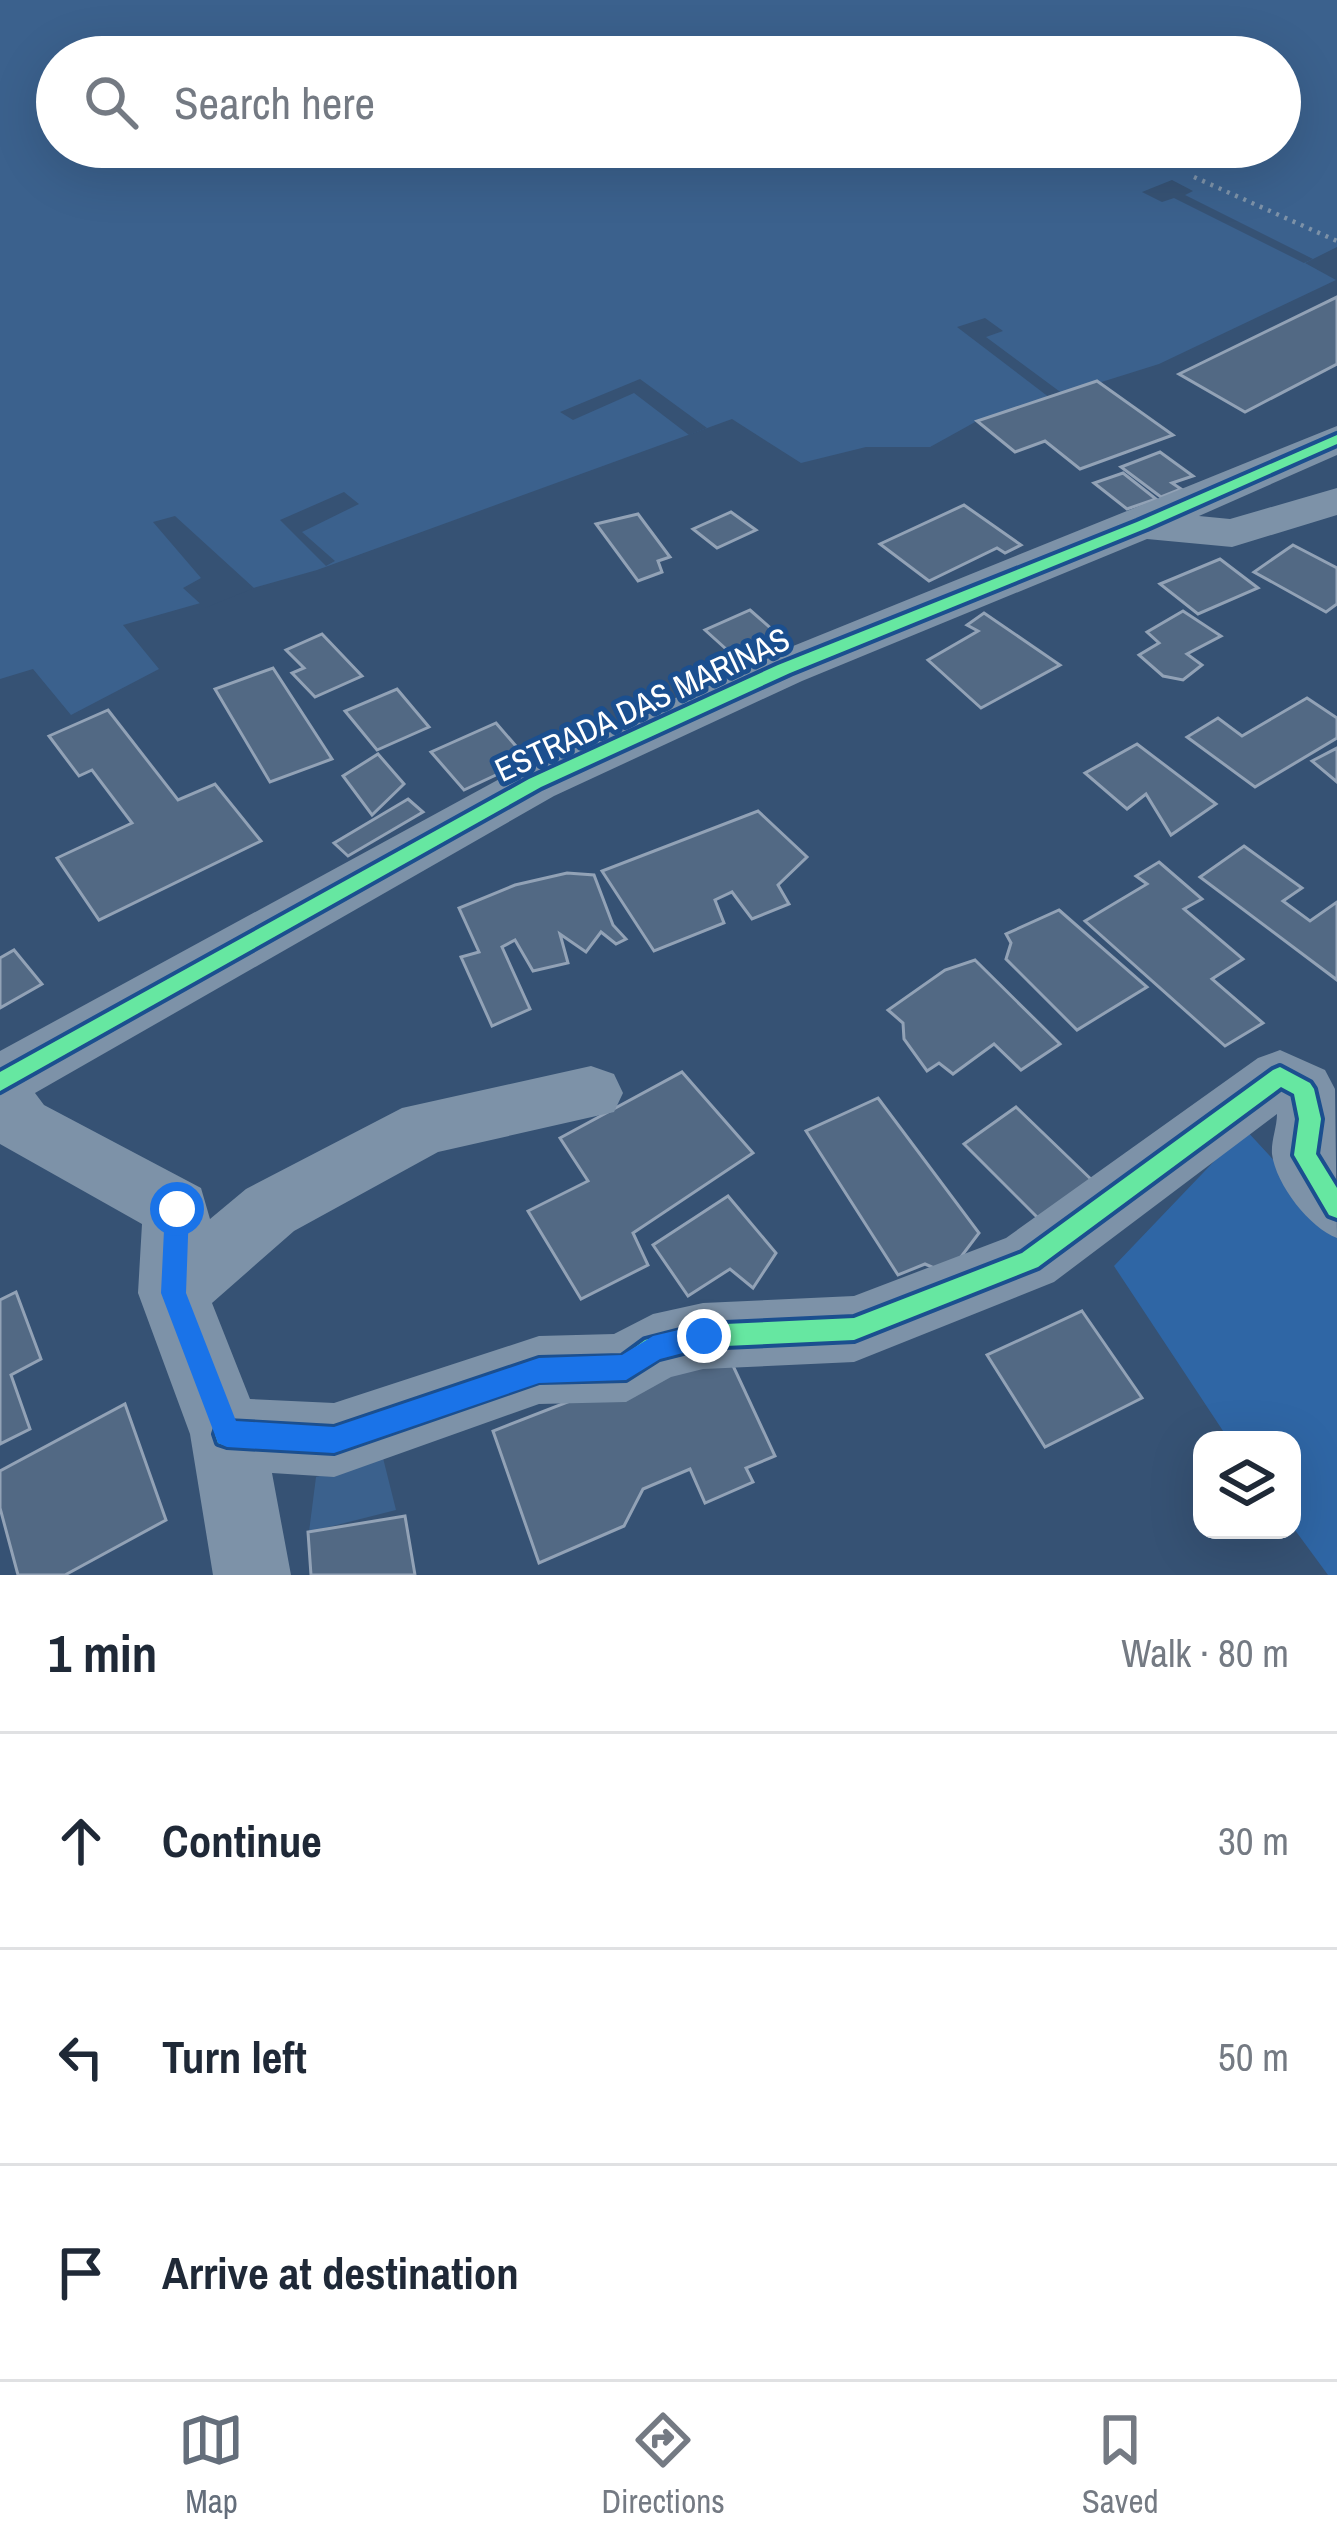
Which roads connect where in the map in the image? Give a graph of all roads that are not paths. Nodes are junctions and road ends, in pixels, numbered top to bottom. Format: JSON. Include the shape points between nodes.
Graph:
{"nodes":[{"id":1,"x":1337,"y":439,"type":"edge"},
{"id":2,"x":1337,"y":501,"type":"edge"},
{"id":3,"x":1142,"y":525,"type":"junction"},
{"id":4,"x":0,"y":1082,"type":"edge"},
{"id":5,"x":591,"y":1093,"type":"dead end"},
{"id":6,"x":0,"y":1095,"type":"edge"},
{"id":7,"x":1337,"y":1208,"type":"edge"},
{"id":8,"x":173,"y":1293,"type":"junction"},
{"id":9,"x":227,"y":1434,"type":"junction"},
{"id":10,"x":252,"y":1575,"type":"edge"}],
"edges":[{"from":1,"to":3,"type":"street","name":"ESTRADA DAS MARINAS"},
{"from":2,"to":3,"type":"street","via":[[1232,532]]},
{"from":3,"to":4,"type":"street","name":"ESTRADA DAS MARINAS","via":[[784,669],[535,783]]},
{"from":5,"to":8,"type":"street","via":[[425,1127],[270,1210]]},
{"from":6,"to":8,"type":"street","via":[[21,1124],[177,1209]]},
{"from":7,"to":9,"type":"street","via":[[1305,1155],[1310,1119],[1303,1089],[1280,1076],[1030,1260],[854,1329],[704,1336],[653,1348],[626,1368],[539,1370],[334,1440]]},
{"from":8,"to":9,"type":"street"},
{"from":9,"to":10,"type":"street"}]}
